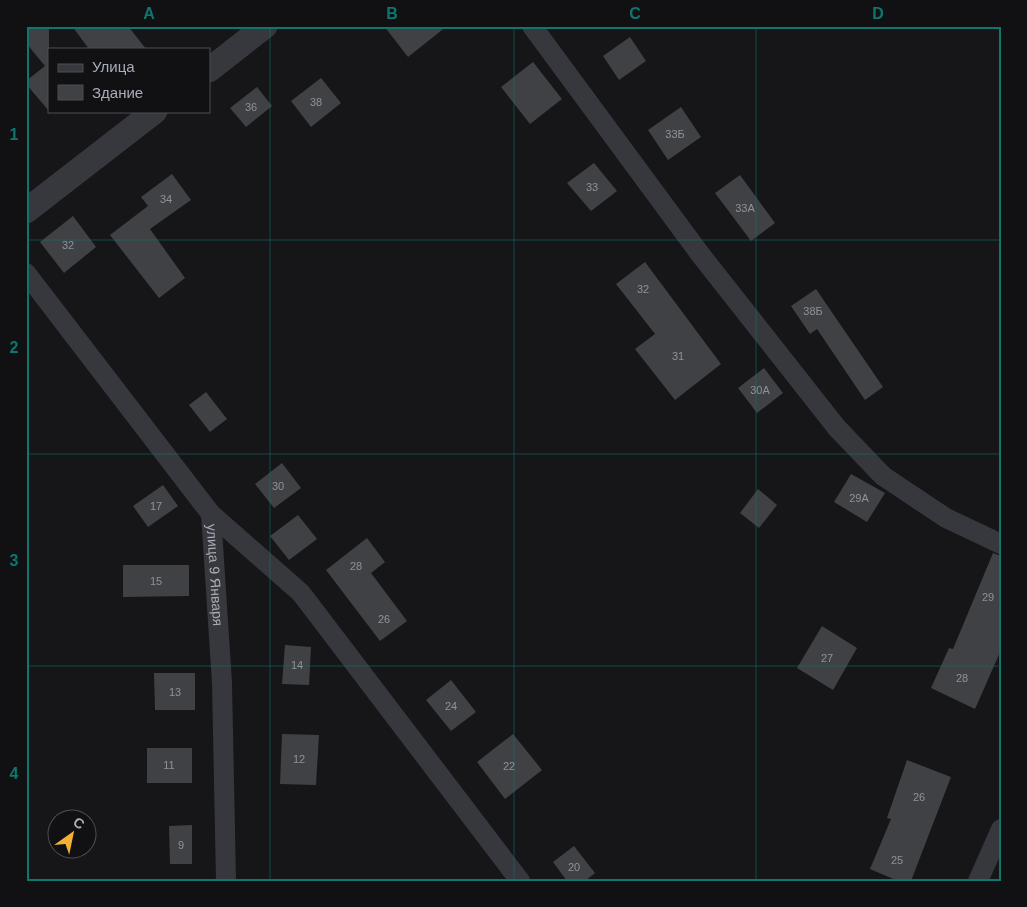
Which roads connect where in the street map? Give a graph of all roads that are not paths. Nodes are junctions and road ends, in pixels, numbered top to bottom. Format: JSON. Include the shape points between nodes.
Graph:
{"nodes":[{"id":1,"x":265,"y":26,"type":"edge"},
{"id":2,"x":532,"y":26,"type":"edge"},
{"id":3,"x":210,"y":69,"type":"edge"},
{"id":4,"x":155,"y":112,"type":"edge"},
{"id":5,"x":26,"y":211,"type":"edge"},
{"id":6,"x":26,"y":273,"type":"edge"},
{"id":7,"x":211,"y":514,"type":"junction"},
{"id":8,"x":1001,"y":544,"type":"edge"},
{"id":9,"x":1001,"y":829,"type":"edge"},
{"id":10,"x":226,"y":881,"type":"edge"},
{"id":11,"x":520,"y":881,"type":"edge"},
{"id":12,"x":978,"y":881,"type":"edge"}],
"edges":[{"from":1,"to":3,"type":"street"},
{"from":2,"to":8,"type":"street","via":[[700,254],[837,428],[884,476],[946,518]]},
{"from":4,"to":5,"type":"street"},
{"from":6,"to":7,"type":"street","name":"улица 9 Января"},
{"from":7,"to":10,"type":"street","name":"улица 9 Января","via":[[222,683]]},
{"from":7,"to":11,"type":"street","via":[[301,593]]},
{"from":9,"to":12,"type":"street"}]}
